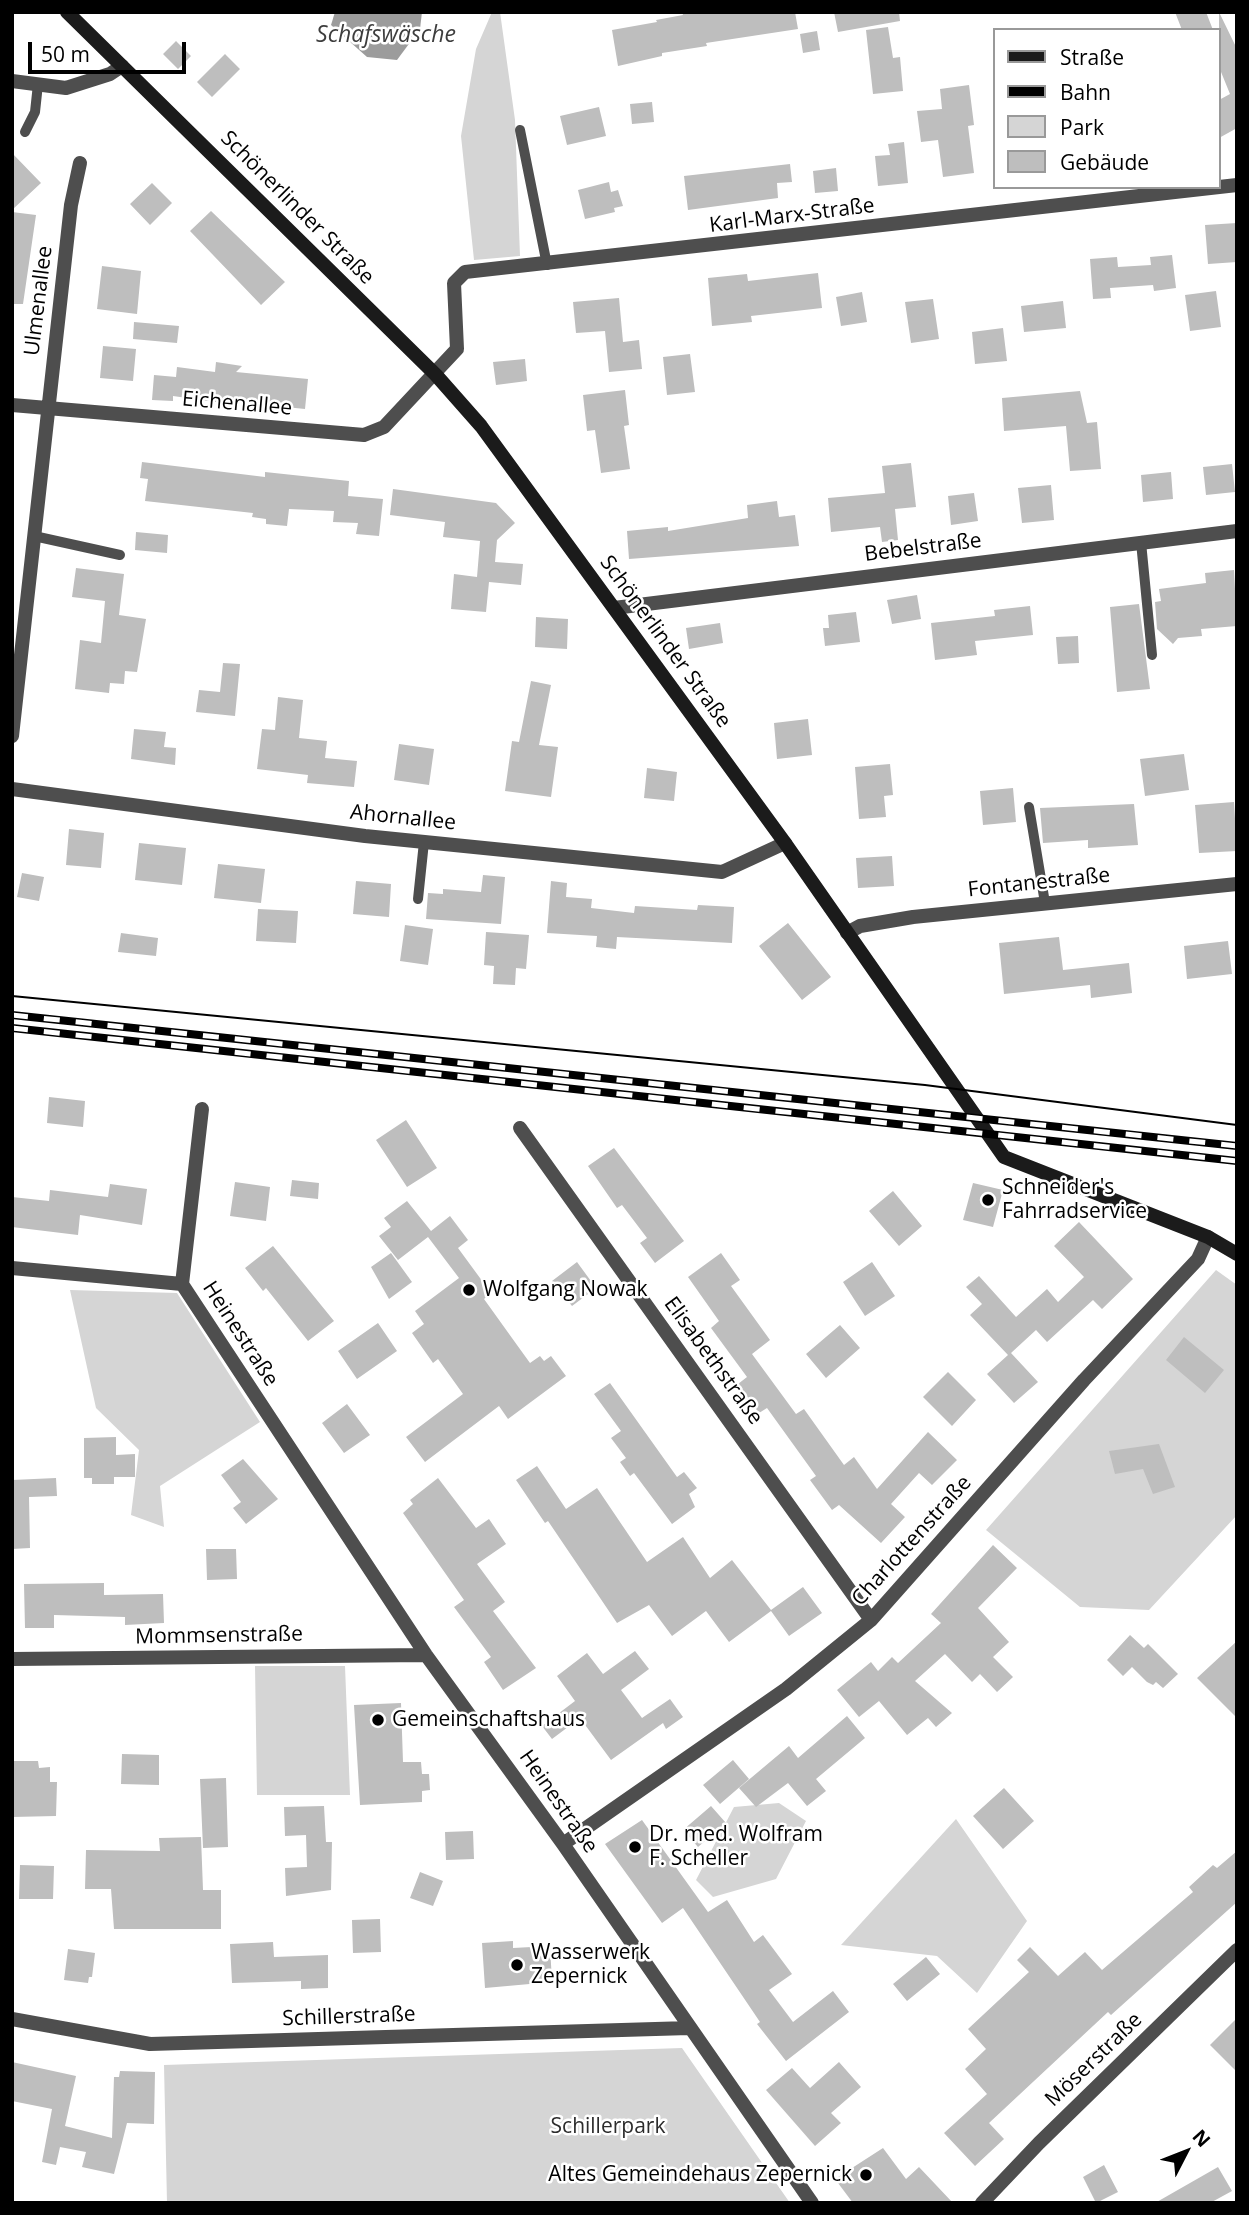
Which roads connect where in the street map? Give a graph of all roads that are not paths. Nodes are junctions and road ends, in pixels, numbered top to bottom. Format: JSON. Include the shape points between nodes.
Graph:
{"nodes":[{"id":1,"x":67,"y":12,"type":"edge"},
{"id":2,"x":122,"y":66,"type":"junction"},
{"id":3,"x":12,"y":81,"type":"edge"},
{"id":4,"x":38,"y":84,"type":"junction"},
{"id":5,"x":520,"y":130,"type":"dead end"},
{"id":6,"x":25,"y":132,"type":"dead end"},
{"id":7,"x":80,"y":163,"type":"dead end"},
{"id":8,"x":1202,"y":189,"type":"edge"},
{"id":9,"x":547,"y":265,"type":"junction"},
{"id":10,"x":436,"y":375,"type":"junction"},
{"id":11,"x":12,"y":405,"type":"edge"},
{"id":12,"x":47,"y":410,"type":"junction"},
{"id":13,"x":1237,"y":531,"type":"edge"},
{"id":14,"x":34,"y":536,"type":"junction"},
{"id":15,"x":1141,"y":542,"type":"junction"},
{"id":16,"x":120,"y":555,"type":"dead end"},
{"id":17,"x":614,"y":608,"type":"junction"},
{"id":18,"x":1152,"y":655,"type":"dead end"},
{"id":19,"x":12,"y":736,"type":"edge"},
{"id":20,"x":12,"y":789,"type":"edge"},
{"id":21,"x":1029,"y":807,"type":"dead end"},
{"id":22,"x":424,"y":842,"type":"junction"},
{"id":23,"x":785,"y":843,"type":"junction"},
{"id":24,"x":1237,"y":884,"type":"edge"},
{"id":25,"x":418,"y":899,"type":"dead end"},
{"id":26,"x":1045,"y":904,"type":"junction"},
{"id":27,"x":847,"y":933,"type":"junction"},
{"id":28,"x":202,"y":1109,"type":"dead end"},
{"id":29,"x":520,"y":1128,"type":"dead end"},
{"id":30,"x":1208,"y":1237,"type":"junction"},
{"id":31,"x":1237,"y":1254,"type":"edge"},
{"id":32,"x":12,"y":1268,"type":"edge"},
{"id":33,"x":181,"y":1284,"type":"junction"},
{"id":34,"x":871,"y":1620,"type":"junction"},
{"id":35,"x":426,"y":1655,"type":"junction"},
{"id":36,"x":12,"y":1659,"type":"edge"},
{"id":37,"x":563,"y":1844,"type":"junction"},
{"id":38,"x":1237,"y":1950,"type":"edge"},
{"id":39,"x":12,"y":2019,"type":"edge"},
{"id":40,"x":690,"y":2028,"type":"junction"},
{"id":41,"x":812,"y":2203,"type":"edge"},
{"id":42,"x":982,"y":2203,"type":"edge"}],
"edges":[{"from":1,"to":2,"type":"street","name":"Schönerlinder Straße"},
{"from":2,"to":4,"type":"street","via":[[110,75],[66,88]]},
{"from":2,"to":10,"type":"street","name":"Schönerlinder Straße"},
{"from":3,"to":4,"type":"street"},
{"from":4,"to":6,"type":"lane","via":[[35,111]]},
{"from":5,"to":9,"type":"lane"},
{"from":7,"to":12,"type":"street","name":"Ulmenallee"},
{"from":8,"to":9,"type":"street","name":"Karl-Marx-Straße"},
{"from":9,"to":10,"type":"street","name":"Karl-Marx-Straße","via":[[465,272],[454,283],[457,349]]},
{"from":10,"to":12,"type":"street","name":"Eichenallee","via":[[384,427],[364,435]]},
{"from":10,"to":17,"type":"street","name":"Schönerlinder Straße","via":[[481,426]]},
{"from":11,"to":12,"type":"street","name":"Eichenallee"},
{"from":12,"to":14,"type":"street","name":"Ulmenallee"},
{"from":13,"to":15,"type":"street","name":"Bebelstraße"},
{"from":14,"to":16,"type":"lane"},
{"from":14,"to":19,"type":"street","name":"Ulmenallee"},
{"from":15,"to":17,"type":"street","name":"Bebelstraße"},
{"from":15,"to":18,"type":"lane"},
{"from":17,"to":23,"type":"street","name":"Schönerlinder Straße"},
{"from":20,"to":22,"type":"street","name":"Ahornallee"},
{"from":21,"to":26,"type":"lane"},
{"from":22,"to":23,"type":"street","name":"Ahornallee","via":[[722,872]]},
{"from":22,"to":25,"type":"lane"},
{"from":23,"to":27,"type":"street","name":"Schönerlinder Straße"},
{"from":24,"to":26,"type":"street","name":"Fontanestraße"},
{"from":26,"to":27,"type":"street","name":"Fontanestraße","via":[[913,917],[860,926]]},
{"from":27,"to":30,"type":"street","name":"Schönerlinder Straße","via":[[1004,1157]]},
{"from":28,"to":33,"type":"street","name":"Heinestraße"},
{"from":29,"to":34,"type":"street","name":"Elisabethstraße"},
{"from":30,"to":31,"type":"street","name":"Schönerlinder Straße"},
{"from":30,"to":34,"type":"street","name":"Charlottenstraße","via":[[1203,1254]]},
{"from":32,"to":33,"type":"street","name":"Heinestraße"},
{"from":33,"to":35,"type":"street","name":"Heinestraße"},
{"from":34,"to":37,"type":"street","name":"Charlottenstraße","via":[[786,1689]]},
{"from":35,"to":36,"type":"street","name":"Mommsenstraße"},
{"from":35,"to":37,"type":"street","name":"Heinestraße"},
{"from":37,"to":40,"type":"street","name":"Heinestraße"},
{"from":38,"to":42,"type":"street","name":"Möserstraße"},
{"from":39,"to":40,"type":"street","name":"Schillerstraße","via":[[150,2044]]},
{"from":40,"to":41,"type":"street","name":"Heinestraße"}]}
